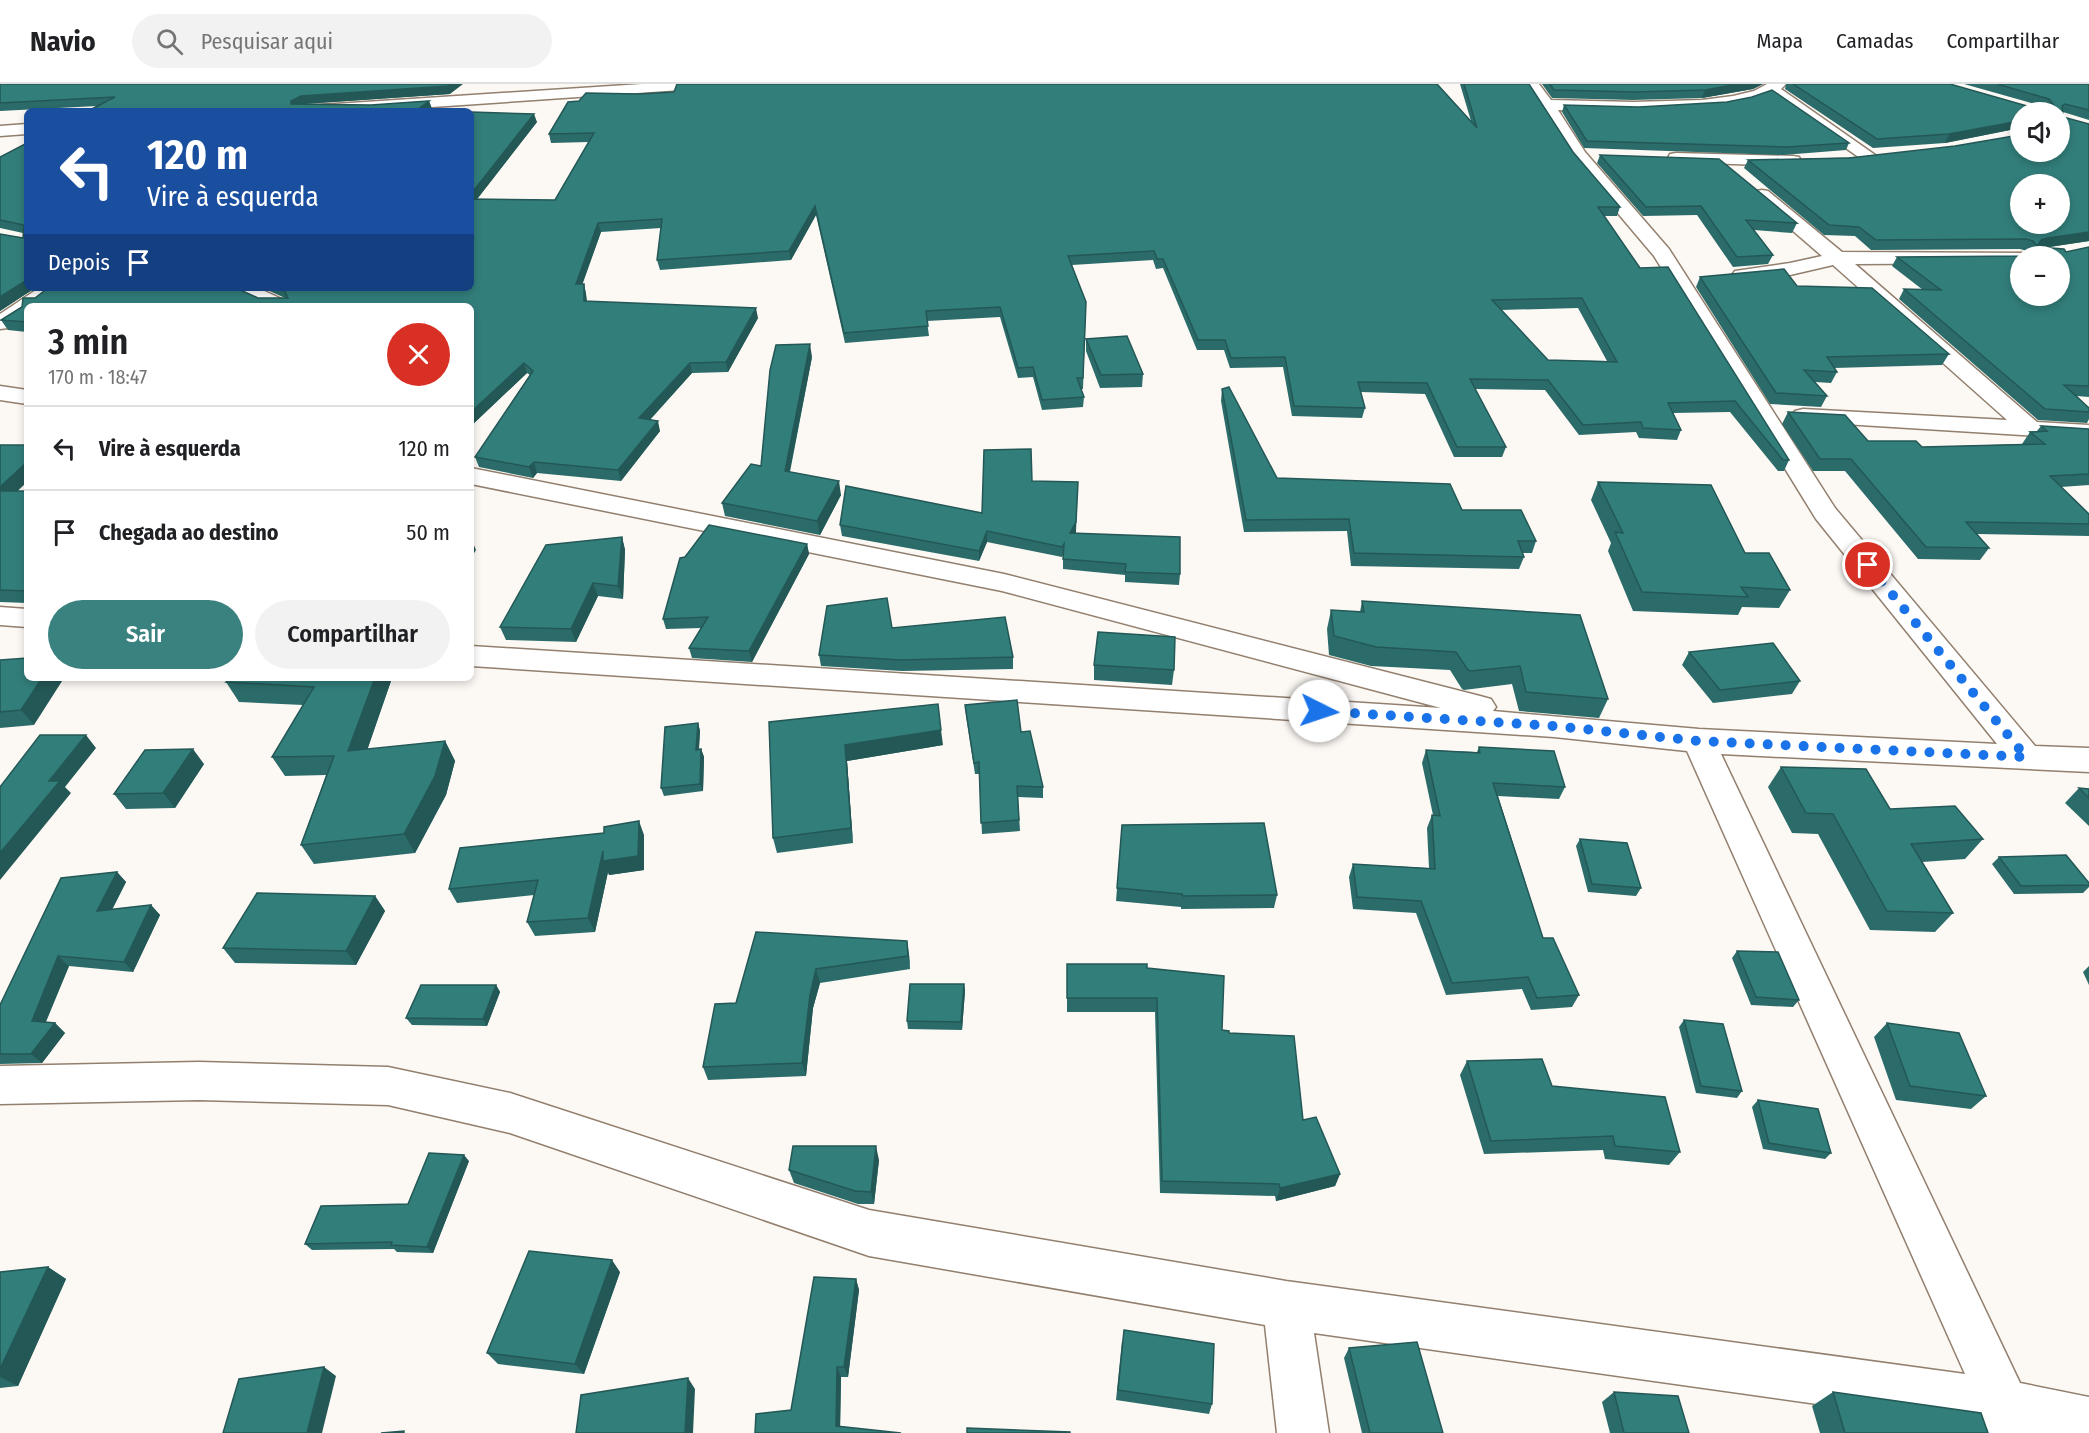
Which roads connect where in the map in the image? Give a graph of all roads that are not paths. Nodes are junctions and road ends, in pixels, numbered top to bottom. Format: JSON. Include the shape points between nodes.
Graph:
{"nodes":[{"id":1,"x":710,"y":84,"type":"edge"},
{"id":2,"x":1531,"y":84,"type":"edge"},
{"id":3,"x":1776,"y":86,"type":"edge"},
{"id":4,"x":1547,"y":105,"type":"junction"},
{"id":5,"x":349,"y":108,"type":"edge"},
{"id":6,"x":24,"y":129,"type":"edge"},
{"id":7,"x":0,"y":131,"type":"edge"},
{"id":8,"x":1892,"y":155,"type":"edge"},
{"id":9,"x":1870,"y":157,"type":"junction"},
{"id":10,"x":1660,"y":158,"type":"edge"},
{"id":11,"x":1848,"y":158,"type":"edge"},
{"id":12,"x":1720,"y":159,"type":"junction"},
{"id":13,"x":1805,"y":161,"type":"edge"},
{"id":14,"x":2010,"y":257,"type":"edge"},
{"id":15,"x":1837,"y":258,"type":"junction"},
{"id":16,"x":1726,"y":276,"type":"edge"},
{"id":17,"x":48,"y":291,"type":"edge"},
{"id":18,"x":248,"y":291,"type":"edge"},
{"id":19,"x":30,"y":303,"type":"edge"},
{"id":20,"x":274,"y":303,"type":"edge"},
{"id":21,"x":24,"y":307,"type":"edge"},
{"id":22,"x":0,"y":323,"type":"edge"},
{"id":23,"x":0,"y":393,"type":"edge"},
{"id":24,"x":24,"y":397,"type":"edge"},
{"id":25,"x":1761,"y":413,"type":"junction"},
{"id":26,"x":2031,"y":429,"type":"junction"},
{"id":27,"x":2089,"y":432,"type":"edge"},
{"id":28,"x":474,"y":477,"type":"edge"},
{"id":29,"x":0,"y":616,"type":"edge"},
{"id":30,"x":24,"y":618,"type":"edge"},
{"id":31,"x":474,"y":656,"type":"edge"},
{"id":32,"x":1554,"y":726,"type":"junction"},
{"id":33,"x":1699,"y":741,"type":"junction"},
{"id":34,"x":2026,"y":757,"type":"junction"},
{"id":35,"x":2089,"y":760,"type":"edge"},
{"id":36,"x":0,"y":1085,"type":"edge"},
{"id":37,"x":1286,"y":1305,"type":"junction"},
{"id":38,"x":2009,"y":1419,"type":"edge"},
{"id":39,"x":2089,"y":1422,"type":"edge"},
{"id":40,"x":1303,"y":1433,"type":"edge"}],
"edges":[{"from":1,"to":5,"type":"street"},
{"from":2,"to":4,"type":"street"},
{"from":3,"to":4,"type":"street","via":[[1700,105]]},
{"from":3,"to":9,"type":"street"},
{"from":4,"to":25,"type":"street","via":[[1662,253],[1691,279]]},
{"from":6,"to":7,"type":"street"},
{"from":8,"to":9,"type":"street"},
{"from":9,"to":11,"type":"street"},
{"from":10,"to":12,"type":"street"},
{"from":12,"to":13,"type":"street"},
{"from":12,"to":15,"type":"street"},
{"from":14,"to":15,"type":"street"},
{"from":15,"to":16,"type":"street","via":[[1773,272]]},
{"from":15,"to":26,"type":"street"},
{"from":17,"to":19,"type":"street"},
{"from":18,"to":20,"type":"street"},
{"from":21,"to":22,"type":"street"},
{"from":23,"to":24,"type":"street"},
{"from":25,"to":26,"type":"street"},
{"from":25,"to":34,"type":"street","via":[[1825,513]]},
{"from":26,"to":27,"type":"street"},
{"from":28,"to":32,"type":"street","via":[[1004,583]]},
{"from":29,"to":30,"type":"street"},
{"from":31,"to":32,"type":"street"},
{"from":32,"to":33,"type":"street"},
{"from":33,"to":34,"type":"street"},
{"from":33,"to":38,"type":"street"},
{"from":34,"to":35,"type":"street"},
{"from":36,"to":37,"type":"street","via":[[199,1081],[388,1086],[510,1113],[869,1233]]},
{"from":37,"to":38,"type":"street"},
{"from":37,"to":40,"type":"street"},
{"from":38,"to":39,"type":"street"}]}
